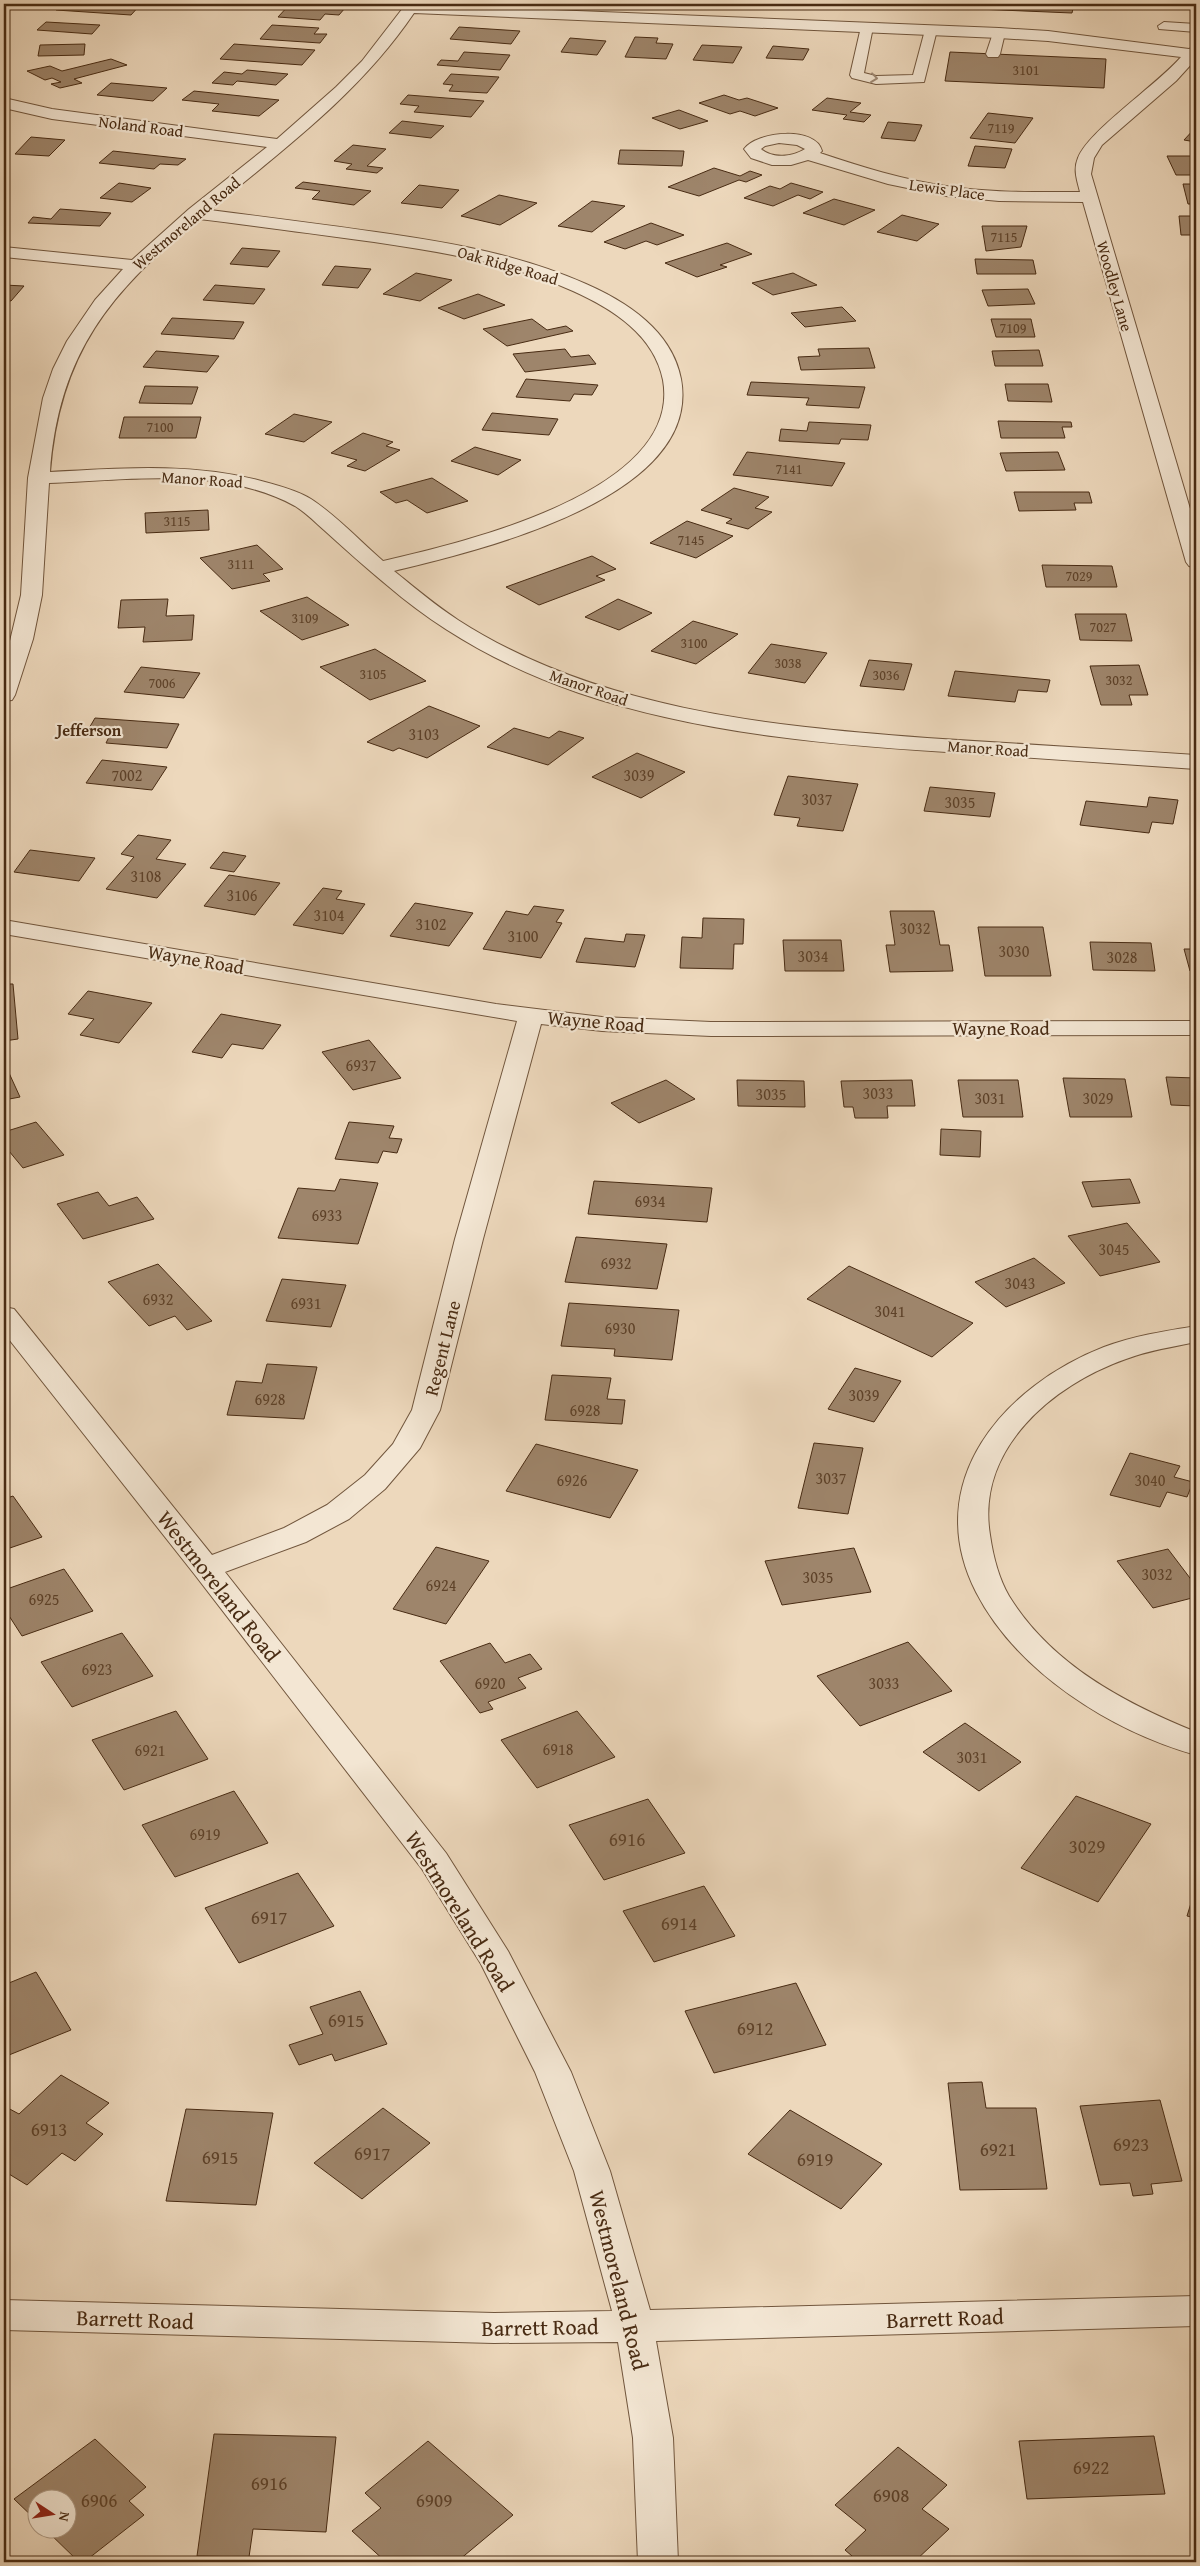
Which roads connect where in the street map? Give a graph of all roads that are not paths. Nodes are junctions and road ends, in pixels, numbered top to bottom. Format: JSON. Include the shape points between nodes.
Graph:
{"nodes":[{"id":1,"x":411,"y":6,"type":"edge"},
{"id":2,"x":1164,"y":26,"type":"dead end"},
{"id":3,"x":867,"y":27,"type":"junction"},
{"id":4,"x":1196,"y":28,"type":"edge"},
{"id":5,"x":931,"y":30,"type":"junction"},
{"id":6,"x":999,"y":33,"type":"junction"},
{"id":7,"x":1195,"y":52,"type":"edge"},
{"id":8,"x":993,"y":54,"type":"dead end"},
{"id":9,"x":4,"y":102,"type":"edge"},
{"id":10,"x":279,"y":144,"type":"junction"},
{"id":11,"x":809,"y":156,"type":"dead end"},
{"id":12,"x":1088,"y":197,"type":"junction"},
{"id":13,"x":195,"y":213,"type":"junction"},
{"id":14,"x":4,"y":252,"type":"edge"},
{"id":15,"x":134,"y":265,"type":"junction"},
{"id":16,"x":38,"y":478,"type":"junction"},
{"id":17,"x":1196,"y":562,"type":"edge"},
{"id":18,"x":381,"y":568,"type":"junction"},
{"id":19,"x":8,"y":671,"type":"edge"},
{"id":20,"x":4,"y":695,"type":"edge"},
{"id":21,"x":1196,"y":762,"type":"edge"},
{"id":22,"x":4,"y":927,"type":"edge"},
{"id":23,"x":531,"y":1016,"type":"junction"},
{"id":24,"x":1196,"y":1028,"type":"edge"},
{"id":25,"x":4,"y":1315,"type":"edge"},
{"id":26,"x":1196,"y":1334,"type":"edge"},
{"id":27,"x":206,"y":1568,"type":"junction"},
{"id":28,"x":1196,"y":1744,"type":"edge"},
{"id":29,"x":1196,"y":2311,"type":"edge"},
{"id":30,"x":4,"y":2315,"type":"edge"},
{"id":31,"x":635,"y":2326,"type":"junction"},
{"id":32,"x":658,"y":2562,"type":"edge"}],
"edges":[{"from":1,"to":3,"type":"street"},
{"from":1,"to":10,"type":"street","name":"Westmoreland Road","via":[[352,82]]},
{"from":2,"to":4,"type":"lane"},
{"from":3,"to":5,"type":"street"},
{"from":3,"to":5,"type":"lane","one_way":true,"via":[[857,75],[876,80],[919,79]]},
{"from":5,"to":6,"type":"street"},
{"from":6,"to":7,"type":"street"},
{"from":6,"to":8,"type":"lane"},
{"from":7,"to":12,"type":"street","name":"Woodley Lane","via":[[1171,78],[1096,142],[1086,158],[1083,174]]},
{"from":9,"to":10,"type":"street","name":"Noland Road","via":[[52,114]]},
{"from":10,"to":13,"type":"street","name":"Westmoreland Road"},
{"from":11,"to":12,"type":"street","name":"Lewis Place","via":[[892,180],[947,191],[1016,197]]},
{"from":12,"to":17,"type":"street","name":"Woodley Lane"},
{"from":13,"to":15,"type":"street","name":"Westmoreland Road"},
{"from":13,"to":18,"type":"street","name":"Oak Ridge Road","via":[[443,247],[515,264],[585,290],[636,322],[662,349],[676,384],[675,406],[666,430],[648,454],[626,474],[580,503],[543,521],[450,551]]},
{"from":14,"to":15,"type":"street"},
{"from":15,"to":16,"type":"street","name":"Westmoreland Road","via":[[103,301],[68,354],[52,393],[43,430]]},
{"from":16,"to":18,"type":"street","name":"Manor Road","via":[[190,474],[256,484],[284,492],[304,503]]},
{"from":16,"to":19,"type":"street","name":"Westmoreland Road","via":[[29,608]]},
{"from":18,"to":21,"type":"street","name":"Manor Road","via":[[430,611],[472,638],[572,684],[631,702],[700,718],[800,734]]},
{"from":19,"to":20,"type":"street","name":"Westmoreland Road"},
{"from":22,"to":23,"type":"street","name":"Wayne Road"},
{"from":23,"to":24,"type":"street","name":"Wayne Road","via":[[602,1024],[711,1028]]},
{"from":23,"to":27,"type":"street","name":"Regent Lane","via":[[426,1410],[405,1448],[375,1482],[338,1512],[295,1535]]},
{"from":25,"to":27,"type":"street","name":"Westmoreland Road"},
{"from":26,"to":28,"type":"street","via":[[1115,1353],[1056,1384],[1024,1409],[996,1440],[974,1500],[976,1540],[989,1586],[1020,1632],[1042,1655],[1087,1691],[1144,1724]]},
{"from":27,"to":31,"type":"street","name":"Westmoreland Road","via":[[434,1861],[496,1960],[553,2072],[592,2171]]},
{"from":29,"to":31,"type":"street","name":"Barrett Road"},
{"from":30,"to":31,"type":"street","name":"Barrett Road","via":[[494,2328]]},
{"from":31,"to":32,"type":"street","name":"Westmoreland Road","via":[[653,2438]]}]}
